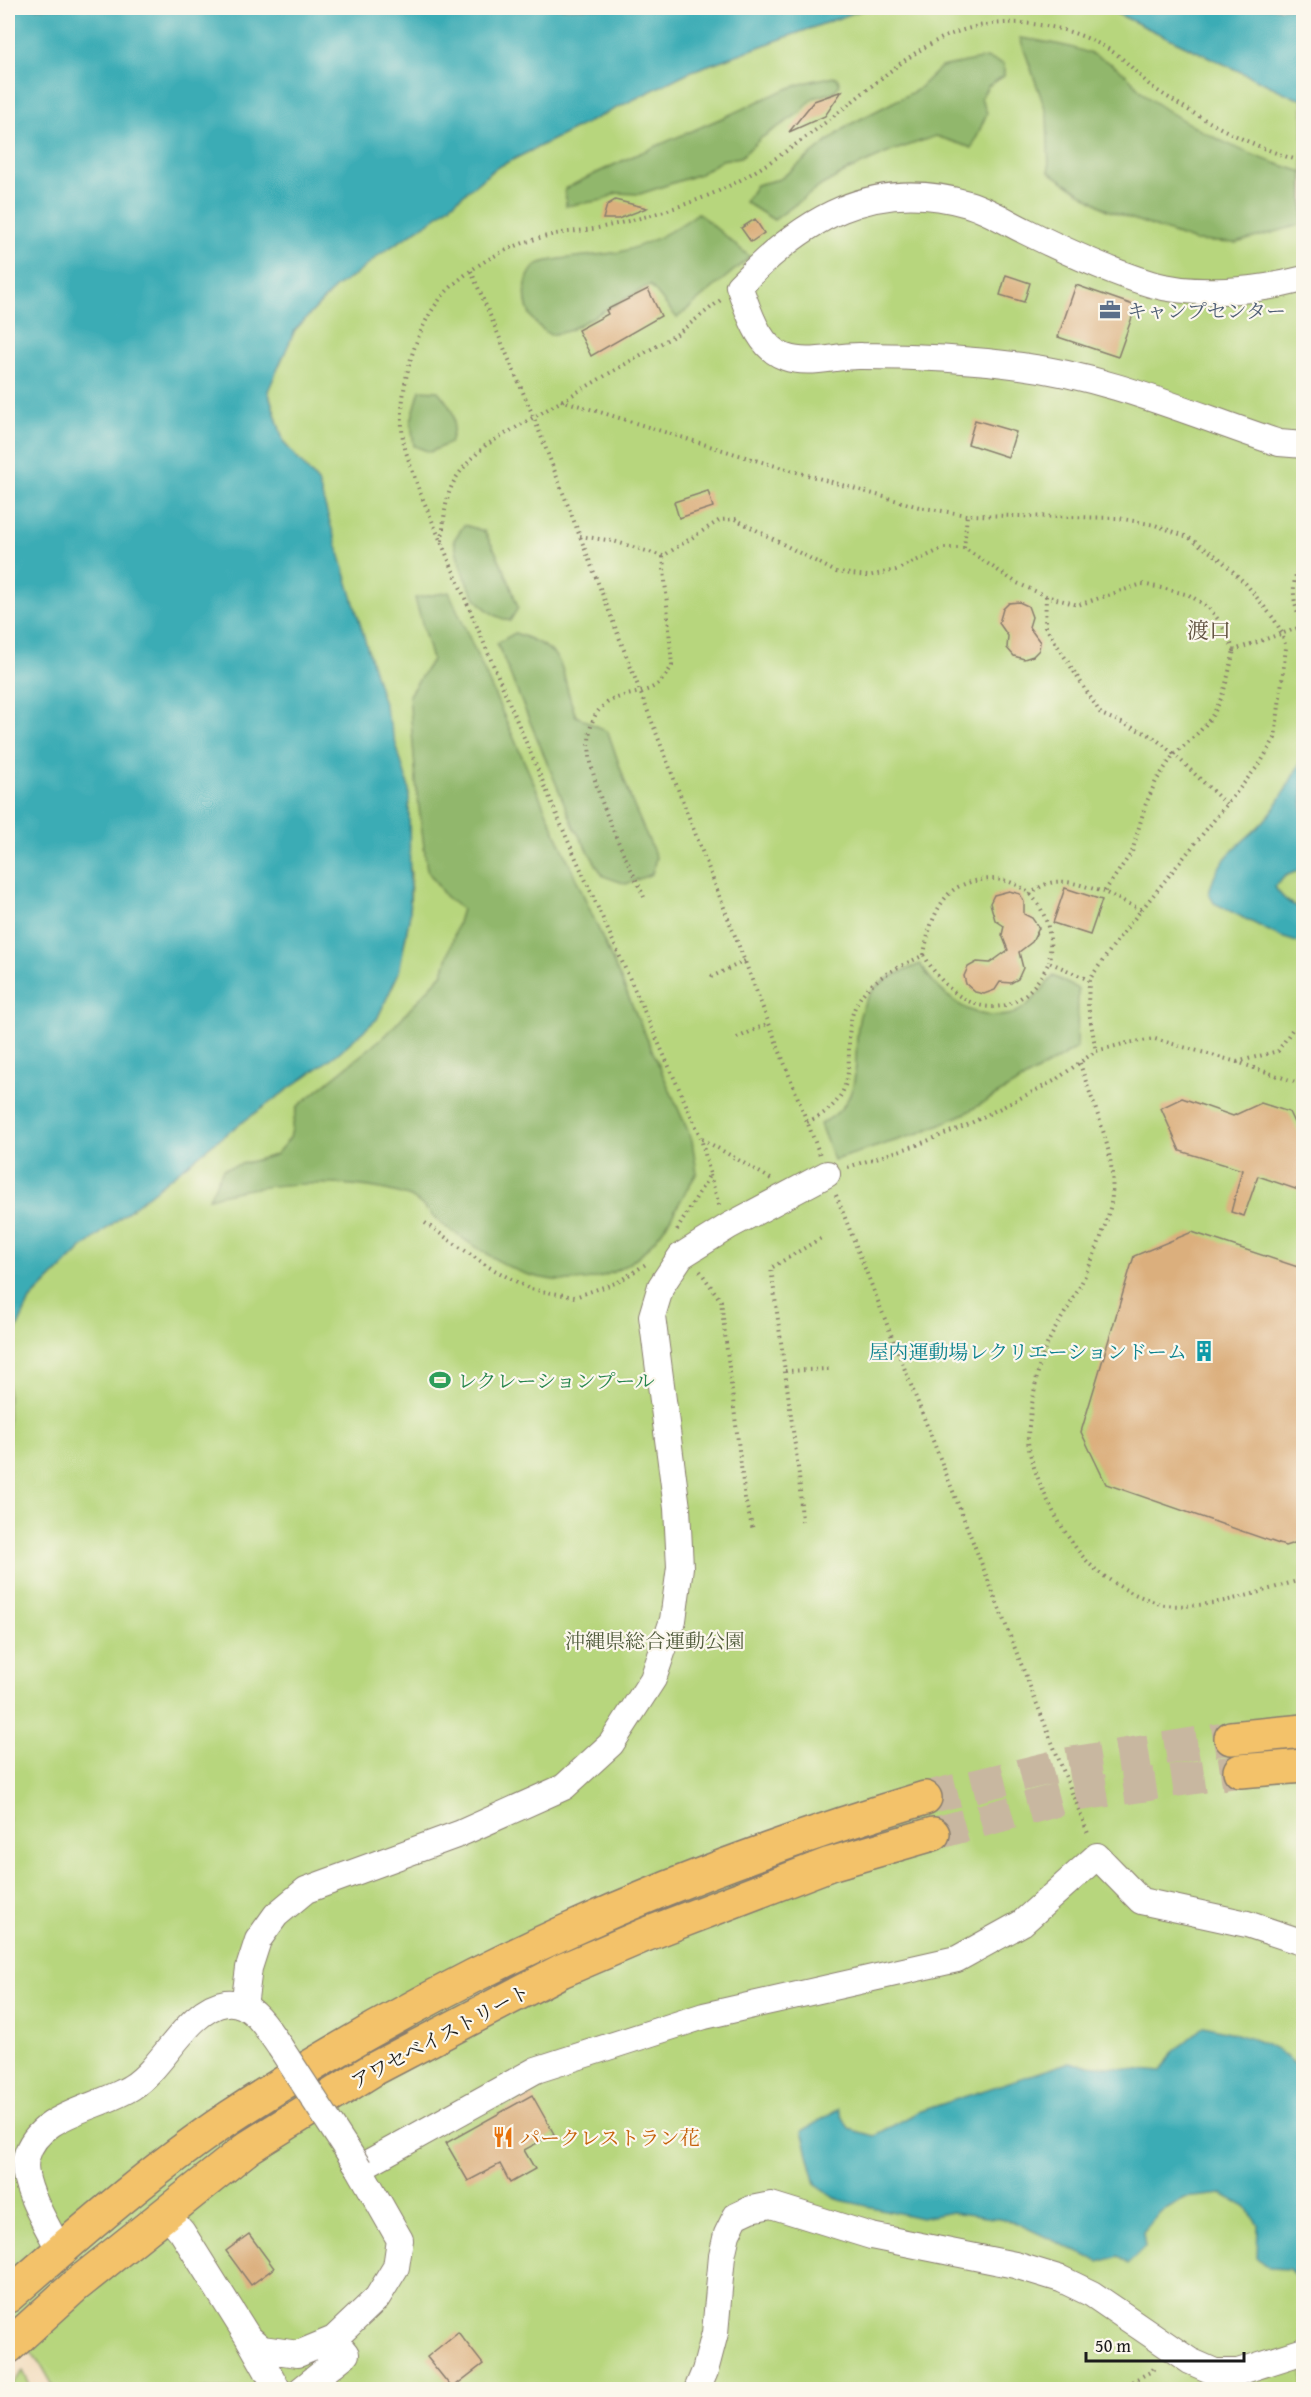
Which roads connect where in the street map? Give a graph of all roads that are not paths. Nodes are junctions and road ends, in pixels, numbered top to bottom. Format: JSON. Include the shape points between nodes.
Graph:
{"nodes":[{"id":1,"x":1304,"y":279,"type":"edge"},
{"id":2,"x":1304,"y":446,"type":"edge"},
{"id":3,"x":827,"y":1174,"type":"road end"},
{"id":4,"x":1304,"y":1731,"type":"edge"},
{"id":5,"x":1231,"y":1738,"type":"tunnel mouth"},
{"id":6,"x":1304,"y":1766,"type":"edge"},
{"id":7,"x":1240,"y":1771,"type":"tunnel mouth"},
{"id":8,"x":925,"y":1798,"type":"tunnel mouth"},
{"id":9,"x":933,"y":1834,"type":"tunnel mouth"},
{"id":10,"x":1304,"y":1943,"type":"edge"},
{"id":11,"x":244,"y":2006,"type":"junction"},
{"id":12,"x":359,"y":2168,"type":"junction"},
{"id":13,"x":165,"y":2212,"type":"junction"},
{"id":14,"x":60,"y":2251,"type":"junction"},
{"id":15,"x":8,"y":2296,"type":"edge"},
{"id":16,"x":248,"y":2337,"type":"junction"},
{"id":17,"x":334,"y":2339,"type":"junction"},
{"id":18,"x":8,"y":2347,"type":"edge"},
{"id":19,"x":1304,"y":2351,"type":"edge"},
{"id":20,"x":278,"y":2390,"type":"edge"},
{"id":21,"x":301,"y":2390,"type":"edge"},
{"id":22,"x":697,"y":2390,"type":"edge"}],
"edges":[{"from":1,"to":2,"type":"lane","via":[[1267,288],[1225,291],[1152,284],[969,204],[923,195],[887,196],[847,206],[805,228],[770,253],[739,286],[766,343],[783,357],[804,361],[898,357],[1023,366],[1095,380],[1279,443]]},
{"from":3,"to":11,"type":"lane","via":[[681,1256],[661,1286],[652,1316],[677,1508],[680,1567],[673,1620],[652,1679],[611,1744],[564,1787],[459,1834],[306,1890],[276,1915],[258,1940]]},
{"from":4,"to":5,"type":"main road"},
{"from":6,"to":7,"type":"main road"},
{"from":8,"to":14,"type":"main road","name":"アワセベイストリート","via":[[815,1831],[685,1880],[560,1933],[453,1985],[360,2036],[228,2119]]},
{"from":9,"to":13,"type":"main road","name":"アワセベイストリート","via":[[731,1899],[561,1971],[374,2069],[249,2147]]},
{"from":10,"to":12,"type":"lane","via":[[1247,1924],[1141,1901],[1097,1856],[1022,1923],[957,1959],[704,2016],[536,2070]]},
{"from":11,"to":12,"type":"lane","bridge":true,"via":[[260,2019],[280,2046]]},
{"from":11,"to":14,"type":"lane","via":[[225,2003],[198,2016],[134,2086],[50,2123],[35,2138],[26,2158],[25,2178]]},
{"from":12,"to":17,"type":"lane","via":[[400,2240],[396,2267],[377,2298]]},
{"from":13,"to":16,"type":"lane","via":[[182,2232]]},
{"from":13,"to":18,"type":"main road","name":"アワセベイストリート"},
{"from":14,"to":15,"type":"main road","name":"アワセベイストリート"},
{"from":16,"to":17,"type":"lane","via":[[262,2349],[298,2354]]},
{"from":16,"to":20,"type":"lane"},
{"from":17,"to":21,"type":"lane","via":[[346,2354]]},
{"from":19,"to":22,"type":"lane","via":[[1238,2372],[1215,2372],[1190,2361],[1092,2294],[1061,2279],[1014,2265],[872,2236],[771,2205],[736,2216],[727,2234],[715,2332]]}]}
